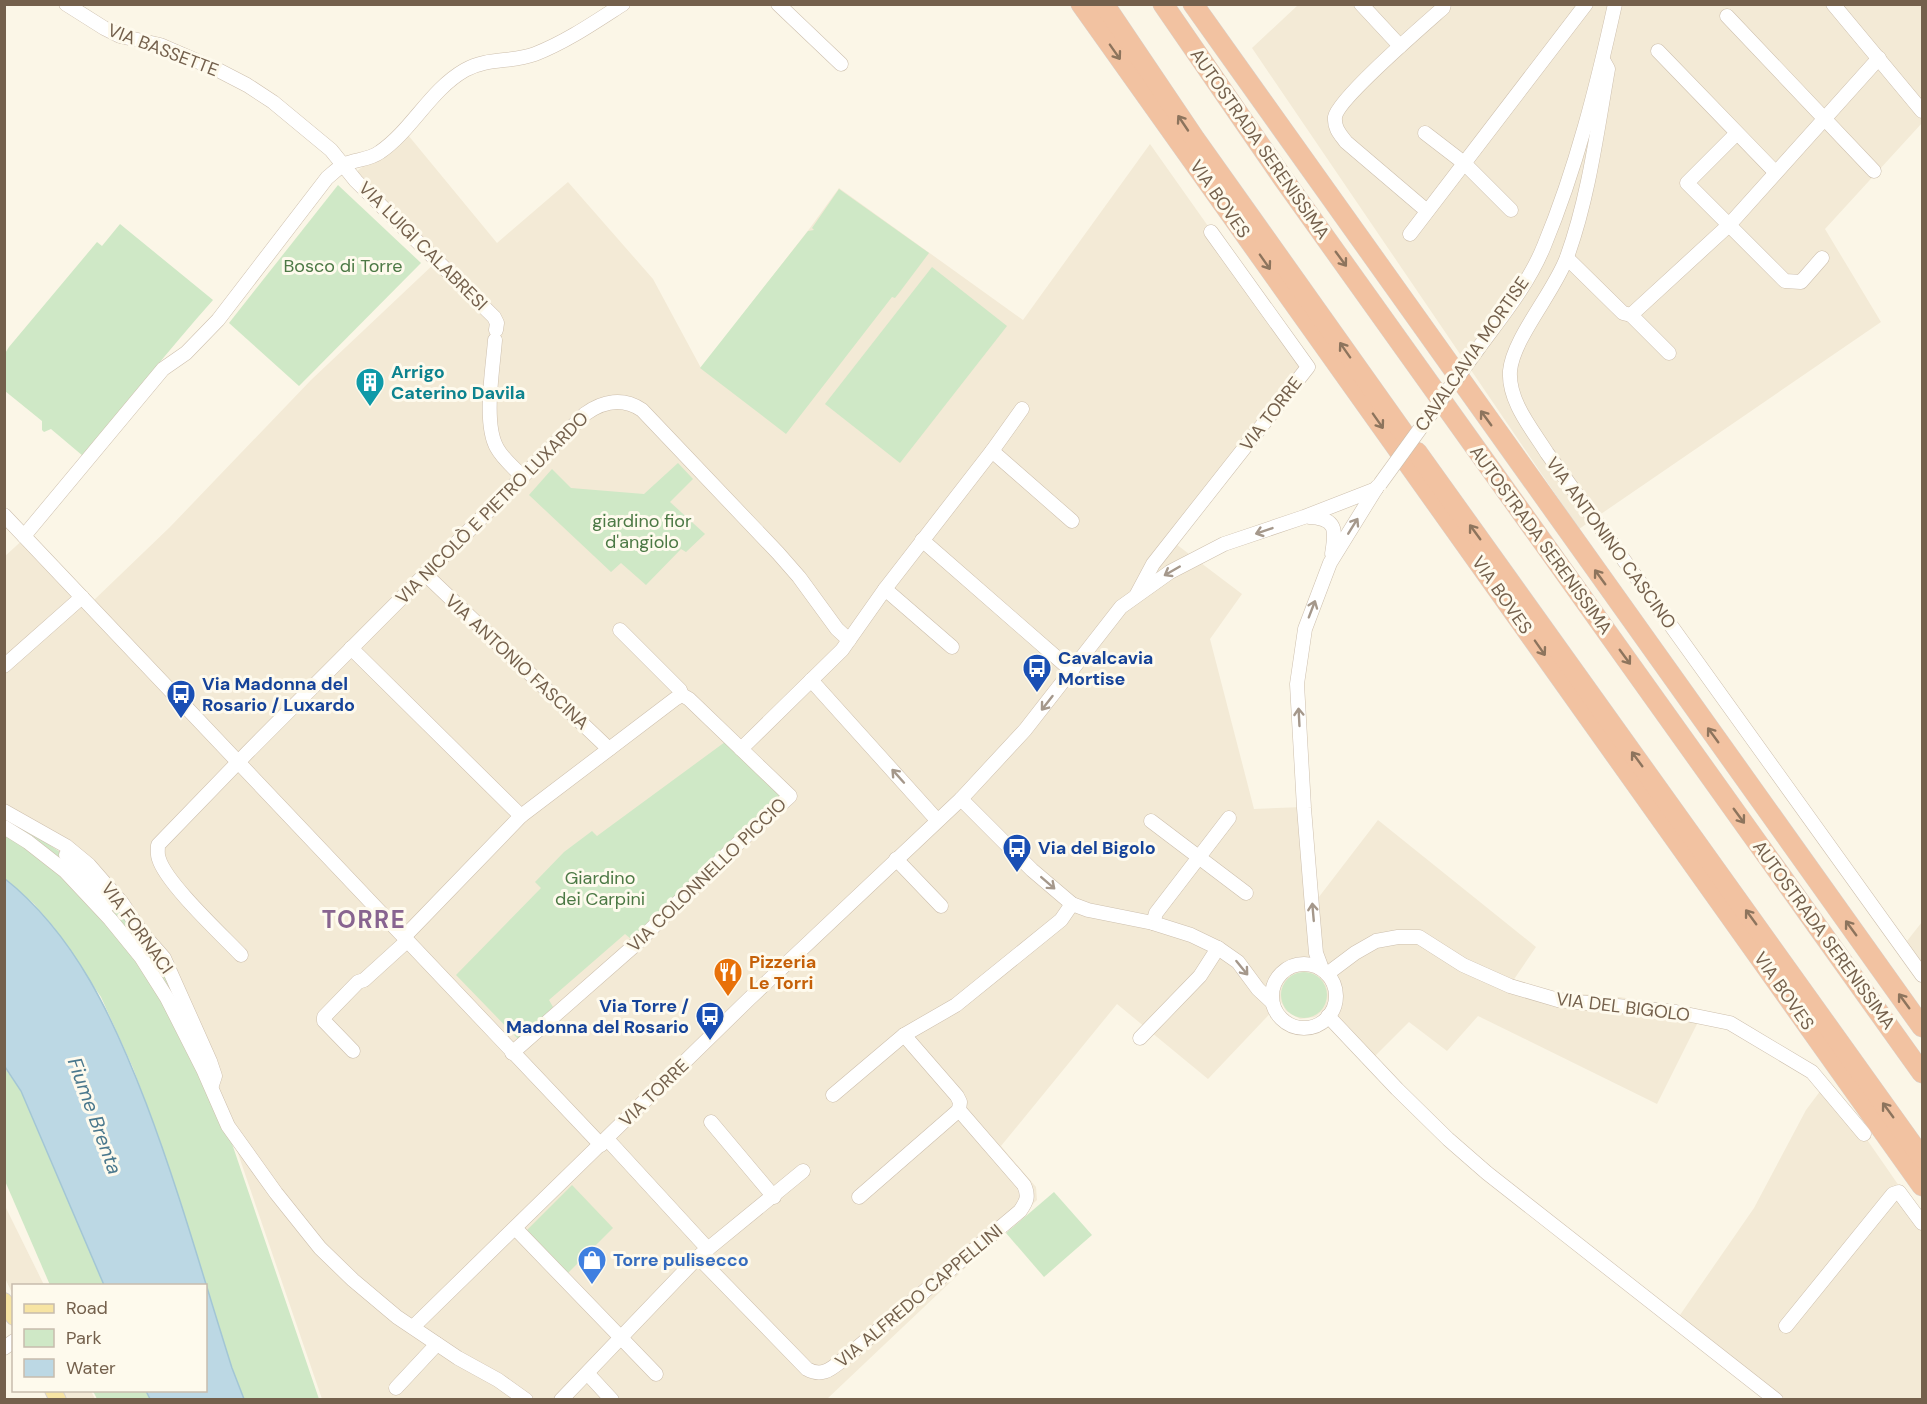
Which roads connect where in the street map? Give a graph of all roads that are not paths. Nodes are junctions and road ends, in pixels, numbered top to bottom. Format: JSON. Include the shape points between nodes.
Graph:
{"nodes":[{"id":1,"x":66,"y":4,"type":"edge"},
{"id":2,"x":623,"y":4,"type":"edge"},
{"id":3,"x":778,"y":4,"type":"edge"},
{"id":4,"x":1081,"y":4,"type":"edge"},
{"id":5,"x":1104,"y":4,"type":"edge"},
{"id":6,"x":1164,"y":4,"type":"edge"},
{"id":7,"x":1193,"y":4,"type":"edge"},
{"id":8,"x":1361,"y":4,"type":"edge"},
{"id":9,"x":1444,"y":4,"type":"edge"},
{"id":10,"x":1586,"y":4,"type":"edge"},
{"id":11,"x":1615,"y":4,"type":"edge"},
{"id":12,"x":1833,"y":4,"type":"edge"},
{"id":13,"x":1727,"y":16,"type":"dead end"},
{"id":14,"x":1400,"y":46,"type":"junction"},
{"id":15,"x":1658,"y":51,"type":"dead end"},
{"id":16,"x":1879,"y":58,"type":"junction"},
{"id":17,"x":1603,"y":60,"type":"junction"},
{"id":18,"x":841,"y":64,"type":"dead end"},
{"id":19,"x":1923,"y":111,"type":"edge"},
{"id":20,"x":1824,"y":119,"type":"junction"},
{"id":21,"x":1425,"y":132,"type":"dead end"},
{"id":22,"x":1736,"y":134,"type":"junction"},
{"id":23,"x":1464,"y":163,"type":"junction"},
{"id":24,"x":343,"y":165,"type":"junction"},
{"id":25,"x":1874,"y":171,"type":"dead end"},
{"id":26,"x":1775,"y":172,"type":"junction"},
{"id":27,"x":1511,"y":210,"type":"dead end"},
{"id":28,"x":1426,"y":211,"type":"junction"},
{"id":29,"x":1729,"y":225,"type":"junction"},
{"id":30,"x":1211,"y":232,"type":"dead end"},
{"id":31,"x":1410,"y":234,"type":"dead end"},
{"id":32,"x":1567,"y":258,"type":"junction"},
{"id":33,"x":1822,"y":258,"type":"dead end"},
{"id":34,"x":1631,"y":315,"type":"junction"},
{"id":35,"x":1669,"y":353,"type":"dead end"},
{"id":36,"x":1022,"y":409,"type":"dead end"},
{"id":37,"x":1403,"y":432,"type":"dead end"},
{"id":38,"x":992,"y":451,"type":"junction"},
{"id":39,"x":1417,"y":452,"type":"dead end"},
{"id":40,"x":522,"y":476,"type":"junction"},
{"id":41,"x":1378,"y":487,"type":"junction"},
{"id":42,"x":4,"y":515,"type":"edge"},
{"id":43,"x":1304,"y":517,"type":"junction"},
{"id":44,"x":1072,"y":521,"type":"dead end"},
{"id":45,"x":24,"y":536,"type":"junction"},
{"id":46,"x":922,"y":540,"type":"junction"},
{"id":47,"x":1330,"y":563,"type":"junction"},
{"id":48,"x":425,"y":574,"type":"junction"},
{"id":49,"x":885,"y":589,"type":"junction"},
{"id":50,"x":1137,"y":596,"type":"junction"},
{"id":51,"x":82,"y":597,"type":"junction"},
{"id":52,"x":620,"y":630,"type":"dead end"},
{"id":53,"x":849,"y":640,"type":"junction"},
{"id":54,"x":952,"y":646,"type":"dead end"},
{"id":55,"x":351,"y":648,"type":"junction"},
{"id":56,"x":4,"y":666,"type":"edge"},
{"id":57,"x":1072,"y":671,"type":"junction"},
{"id":58,"x":811,"y":680,"type":"junction"},
{"id":59,"x":682,"y":695,"type":"junction"},
{"id":60,"x":609,"y":749,"type":"junction"},
{"id":61,"x":741,"y":749,"type":"junction"},
{"id":62,"x":238,"y":762,"type":"junction"},
{"id":63,"x":961,"y":799,"type":"junction"},
{"id":64,"x":4,"y":812,"type":"edge"},
{"id":65,"x":520,"y":816,"type":"junction"},
{"id":66,"x":1229,"y":818,"type":"dead end"},
{"id":67,"x":937,"y":820,"type":"junction"},
{"id":68,"x":1151,"y":821,"type":"dead end"},
{"id":69,"x":4,"y":827,"type":"edge"},
{"id":70,"x":51,"y":838,"type":"junction"},
{"id":71,"x":1200,"y":857,"type":"junction"},
{"id":72,"x":896,"y":859,"type":"junction"},
{"id":73,"x":1246,"y":893,"type":"dead end"},
{"id":74,"x":1072,"y":904,"type":"junction"},
{"id":75,"x":940,"y":906,"type":"dead end"},
{"id":76,"x":110,"y":919,"type":"junction"},
{"id":77,"x":1153,"y":923,"type":"junction"},
{"id":78,"x":405,"y":939,"type":"junction"},
{"id":79,"x":1218,"y":948,"type":"junction"},
{"id":80,"x":241,"y":956,"type":"dead end"},
{"id":81,"x":1324,"y":972,"type":"junction"},
{"id":82,"x":1923,"y":975,"type":"edge"},
{"id":83,"x":1272,"y":1002,"type":"junction"},
{"id":84,"x":1328,"y":1016,"type":"junction"},
{"id":85,"x":1923,"y":1028,"type":"edge"},
{"id":86,"x":904,"y":1035,"type":"junction"},
{"id":87,"x":1140,"y":1038,"type":"dead end"},
{"id":88,"x":353,"y":1051,"type":"dead end"},
{"id":89,"x":512,"y":1053,"type":"junction"},
{"id":90,"x":1923,"y":1073,"type":"edge"},
{"id":91,"x":211,"y":1087,"type":"junction"},
{"id":92,"x":833,"y":1095,"type":"dead end"},
{"id":93,"x":959,"y":1110,"type":"junction"},
{"id":94,"x":711,"y":1122,"type":"dead end"},
{"id":95,"x":1864,"y":1134,"type":"dead end"},
{"id":96,"x":604,"y":1142,"type":"junction"},
{"id":97,"x":1923,"y":1158,"type":"edge"},
{"id":98,"x":803,"y":1172,"type":"dead end"},
{"id":99,"x":1923,"y":1186,"type":"edge"},
{"id":100,"x":774,"y":1197,"type":"junction"},
{"id":101,"x":859,"y":1197,"type":"dead end"},
{"id":102,"x":1923,"y":1223,"type":"edge"},
{"id":103,"x":516,"y":1229,"type":"junction"},
{"id":104,"x":703,"y":1253,"type":"junction"},
{"id":105,"x":4,"y":1300,"type":"edge"},
{"id":106,"x":12,"y":1314,"type":"edge"},
{"id":107,"x":1786,"y":1326,"type":"dead end"},
{"id":108,"x":414,"y":1327,"type":"junction"},
{"id":109,"x":622,"y":1339,"type":"junction"},
{"id":110,"x":437,"y":1344,"type":"junction"},
{"id":111,"x":588,"y":1374,"type":"junction"},
{"id":112,"x":656,"y":1374,"type":"dead end"},
{"id":113,"x":396,"y":1388,"type":"dead end"},
{"id":114,"x":526,"y":1400,"type":"edge"},
{"id":115,"x":561,"y":1400,"type":"edge"},
{"id":116,"x":612,"y":1400,"type":"edge"},
{"id":117,"x":1776,"y":1400,"type":"edge"}],
"edges":[{"from":1,"to":24,"type":"street","name":"VIA BASSETTE","via":[[120,36],[160,45],[247,85],[331,150]]},
{"from":2,"to":24,"type":"street","via":[[536,54],[483,61],[464,71],[381,152]]},
{"from":3,"to":18,"type":"street"},
{"from":4,"to":99,"type":"highway","name":"VIA BOVES","one_way":true},
{"from":37,"to":5,"type":"highway","name":"VIA BOVES","one_way":true},
{"from":6,"to":90,"type":"highway","name":"AUTOSTRADA SERENISSIMA","one_way":true,"via":[[1289,187]]},
{"from":85,"to":7,"type":"highway","name":"AUTOSTRADA SERENISSIMA","one_way":true},
{"from":8,"to":14,"type":"street"},
{"from":9,"to":14,"type":"street"},
{"from":10,"to":23,"type":"street"},
{"from":11,"to":17,"type":"street","name":"CAVALCAVIA MORTISE"},
{"from":12,"to":16,"type":"street"},
{"from":13,"to":20,"type":"street"},
{"from":14,"to":28,"type":"street","via":[[1343,102],[1335,115],[1335,128]]},
{"from":15,"to":22,"type":"street"},
{"from":16,"to":19,"type":"street"},
{"from":16,"to":20,"type":"street"},
{"from":17,"to":32,"type":"street","name":"VIA ANTONINO CASCINO","via":[[1608,69],[1590,171]]},
{"from":17,"to":41,"type":"street","name":"CAVALCAVIA MORTISE","bridge":true,"via":[[1575,161],[1544,248],[1515,299]]},
{"from":20,"to":25,"type":"street"},
{"from":20,"to":26,"type":"street"},
{"from":21,"to":23,"type":"street"},
{"from":22,"to":26,"type":"street"},
{"from":22,"to":29,"type":"street","via":[[1687,183]]},
{"from":23,"to":27,"type":"street"},
{"from":23,"to":28,"type":"street"},
{"from":24,"to":40,"type":"street","name":"VIA LUIGI CALABRESI","via":[[494,318],[492,435],[497,449]]},
{"from":24,"to":45,"type":"street","via":[[327,178],[218,320],[186,353],[163,369]]},
{"from":26,"to":29,"type":"street"},
{"from":28,"to":31,"type":"street"},
{"from":29,"to":33,"type":"street","via":[[1785,281],[1802,282]]},
{"from":29,"to":34,"type":"street"},
{"from":30,"to":50,"type":"street","name":"VIA TORRE","via":[[1308,367],[1153,564]]},
{"from":32,"to":34,"type":"street","via":[[1623,313]]},
{"from":32,"to":82,"type":"street","name":"VIA ANTONINO CASCINO","via":[[1516,347],[1510,370],[1512,392],[1547,453]]},
{"from":34,"to":35,"type":"street"},
{"from":36,"to":38,"type":"street"},
{"from":38,"to":44,"type":"street"},
{"from":38,"to":46,"type":"street"},
{"from":97,"to":39,"type":"highway","name":"VIA BOVES","one_way":true},
{"from":40,"to":48,"type":"street","name":"VIA NICOLÒ E PIETRO LUXARDO"},
{"from":40,"to":53,"type":"street","name":"VIA NICOLÒ E PIETRO LUXARDO","via":[[595,406],[607,402],[634,405],[778,553]]},
{"from":41,"to":43,"type":"street"},
{"from":47,"to":41,"type":"street","name":"CAVALCAVIA MORTISE","one_way":true},
{"from":42,"to":45,"type":"street"},
{"from":43,"to":47,"type":"street","name":"CAVALCAVIA MORTISE","via":[[1323,518],[1330,523],[1335,535]]},
{"from":43,"to":50,"type":"street","one_way":true,"via":[[1224,544],[1170,572]]},
{"from":45,"to":51,"type":"street"},
{"from":46,"to":49,"type":"street"},
{"from":46,"to":57,"type":"street"},
{"from":81,"to":47,"type":"street","name":"CAVALCAVIA MORTISE","one_way":true,"via":[[1316,953],[1298,684],[1305,629]]},
{"from":48,"to":55,"type":"street","name":"VIA NICOLÒ E PIETRO LUXARDO"},
{"from":48,"to":60,"type":"street","name":"VIA ANTONIO FASCINA"},
{"from":49,"to":53,"type":"street"},
{"from":49,"to":54,"type":"street"},
{"from":50,"to":57,"type":"street","name":"VIA TORRE","via":[[1121,607]]},
{"from":51,"to":56,"type":"street"},
{"from":51,"to":62,"type":"street"},
{"from":52,"to":59,"type":"street","name":"VIA COLONNELLO PICCIO"},
{"from":53,"to":58,"type":"street"},
{"from":55,"to":62,"type":"street","name":"VIA NICOLÒ E PIETRO LUXARDO"},
{"from":55,"to":65,"type":"street"},
{"from":57,"to":63,"type":"street","name":"VIA TORRE","one_way":true,"via":[[1025,730]]},
{"from":58,"to":61,"type":"street"},
{"from":67,"to":58,"type":"street","one_way":true},
{"from":59,"to":60,"type":"street"},
{"from":59,"to":61,"type":"street","name":"VIA COLONNELLO PICCIO"},
{"from":60,"to":65,"type":"street"},
{"from":61,"to":89,"type":"street","name":"VIA COLONNELLO PICCIO","via":[[790,796],[634,945]]},
{"from":62,"to":78,"type":"street"},
{"from":62,"to":80,"type":"street","name":"VIA NICOLÒ E PIETRO LUXARDO","via":[[158,845],[159,860],[167,873]]},
{"from":63,"to":67,"type":"street","name":"VIA TORRE"},
{"from":63,"to":74,"type":"street","one_way":true},
{"from":64,"to":70,"type":"street","name":"VIA FORNACI"},
{"from":65,"to":78,"type":"street"},
{"from":66,"to":71,"type":"street"},
{"from":67,"to":72,"type":"street","name":"VIA TORRE"},
{"from":68,"to":71,"type":"street"},
{"from":69,"to":76,"type":"street","name":"VIA FORNACI","via":[[65,871]]},
{"from":70,"to":76,"type":"street","via":[[107,902],[113,913]]},
{"from":70,"to":91,"type":"street","name":"VIA FORNACI","via":[[89,865],[164,958],[210,1061],[215,1076]]},
{"from":71,"to":73,"type":"street"},
{"from":71,"to":77,"type":"street","via":[[1156,913]]},
{"from":72,"to":75,"type":"street"},
{"from":72,"to":96,"type":"street","name":"VIA TORRE"},
{"from":74,"to":77,"type":"street"},
{"from":74,"to":86,"type":"street","via":[[1061,920],[956,1005]]},
{"from":76,"to":91,"type":"street","name":"VIA FORNACI","via":[[160,984]]},
{"from":77,"to":79,"type":"street"},
{"from":78,"to":88,"type":"street","via":[[324,1017]]},
{"from":78,"to":89,"type":"street"},
{"from":79,"to":83,"type":"street","one_way":true,"via":[[1238,962]]},
{"from":79,"to":87,"type":"street","via":[[1200,976]]},
{"from":81,"to":83,"type":"street","via":[[1304,964],[1286,969],[1274,984]]},
{"from":81,"to":84,"type":"street","via":[[1335,992]]},
{"from":81,"to":95,"type":"street","name":"VIA DEL BIGOLO","via":[[1376,941],[1419,938],[1491,978],[1558,1000],[1676,1012],[1730,1023],[1812,1072]]},
{"from":83,"to":84,"type":"street","via":[[1278,1016],[1296,1027],[1311,1027]]},
{"from":84,"to":117,"type":"street","via":[[1404,1096],[1487,1173]]},
{"from":86,"to":92,"type":"street"},
{"from":86,"to":93,"type":"street","name":"VIA ALFREDO CAPPELLINI","via":[[957,1096]]},
{"from":89,"to":96,"type":"street"},
{"from":91,"to":108,"type":"street","name":"VIA FORNACI","via":[[237,1140],[310,1237],[353,1280]]},
{"from":93,"to":101,"type":"street"},
{"from":93,"to":104,"type":"street","name":"VIA ALFREDO CAPPELLINI","via":[[1024,1185],[1028,1193],[1026,1203],[830,1370],[815,1374],[807,1369]]},
{"from":94,"to":100,"type":"street"},
{"from":96,"to":103,"type":"street","name":"VIA TORRE"},
{"from":96,"to":104,"type":"street"},
{"from":98,"to":100,"type":"street"},
{"from":100,"to":104,"type":"street"},
{"from":102,"to":107,"type":"street","via":[[1899,1192],[1893,1194]]},
{"from":103,"to":108,"type":"street","name":"VIA TORRE"},
{"from":103,"to":109,"type":"street"},
{"from":104,"to":109,"type":"street"},
{"from":105,"to":106,"type":"main road"},
{"from":108,"to":110,"type":"street","name":"VIA FORNACI"},
{"from":109,"to":111,"type":"street"},
{"from":109,"to":112,"type":"street"},
{"from":110,"to":113,"type":"street"},
{"from":110,"to":114,"type":"street","name":"VIA FORNACI"},
{"from":111,"to":115,"type":"street"},
{"from":111,"to":116,"type":"street"}]}
